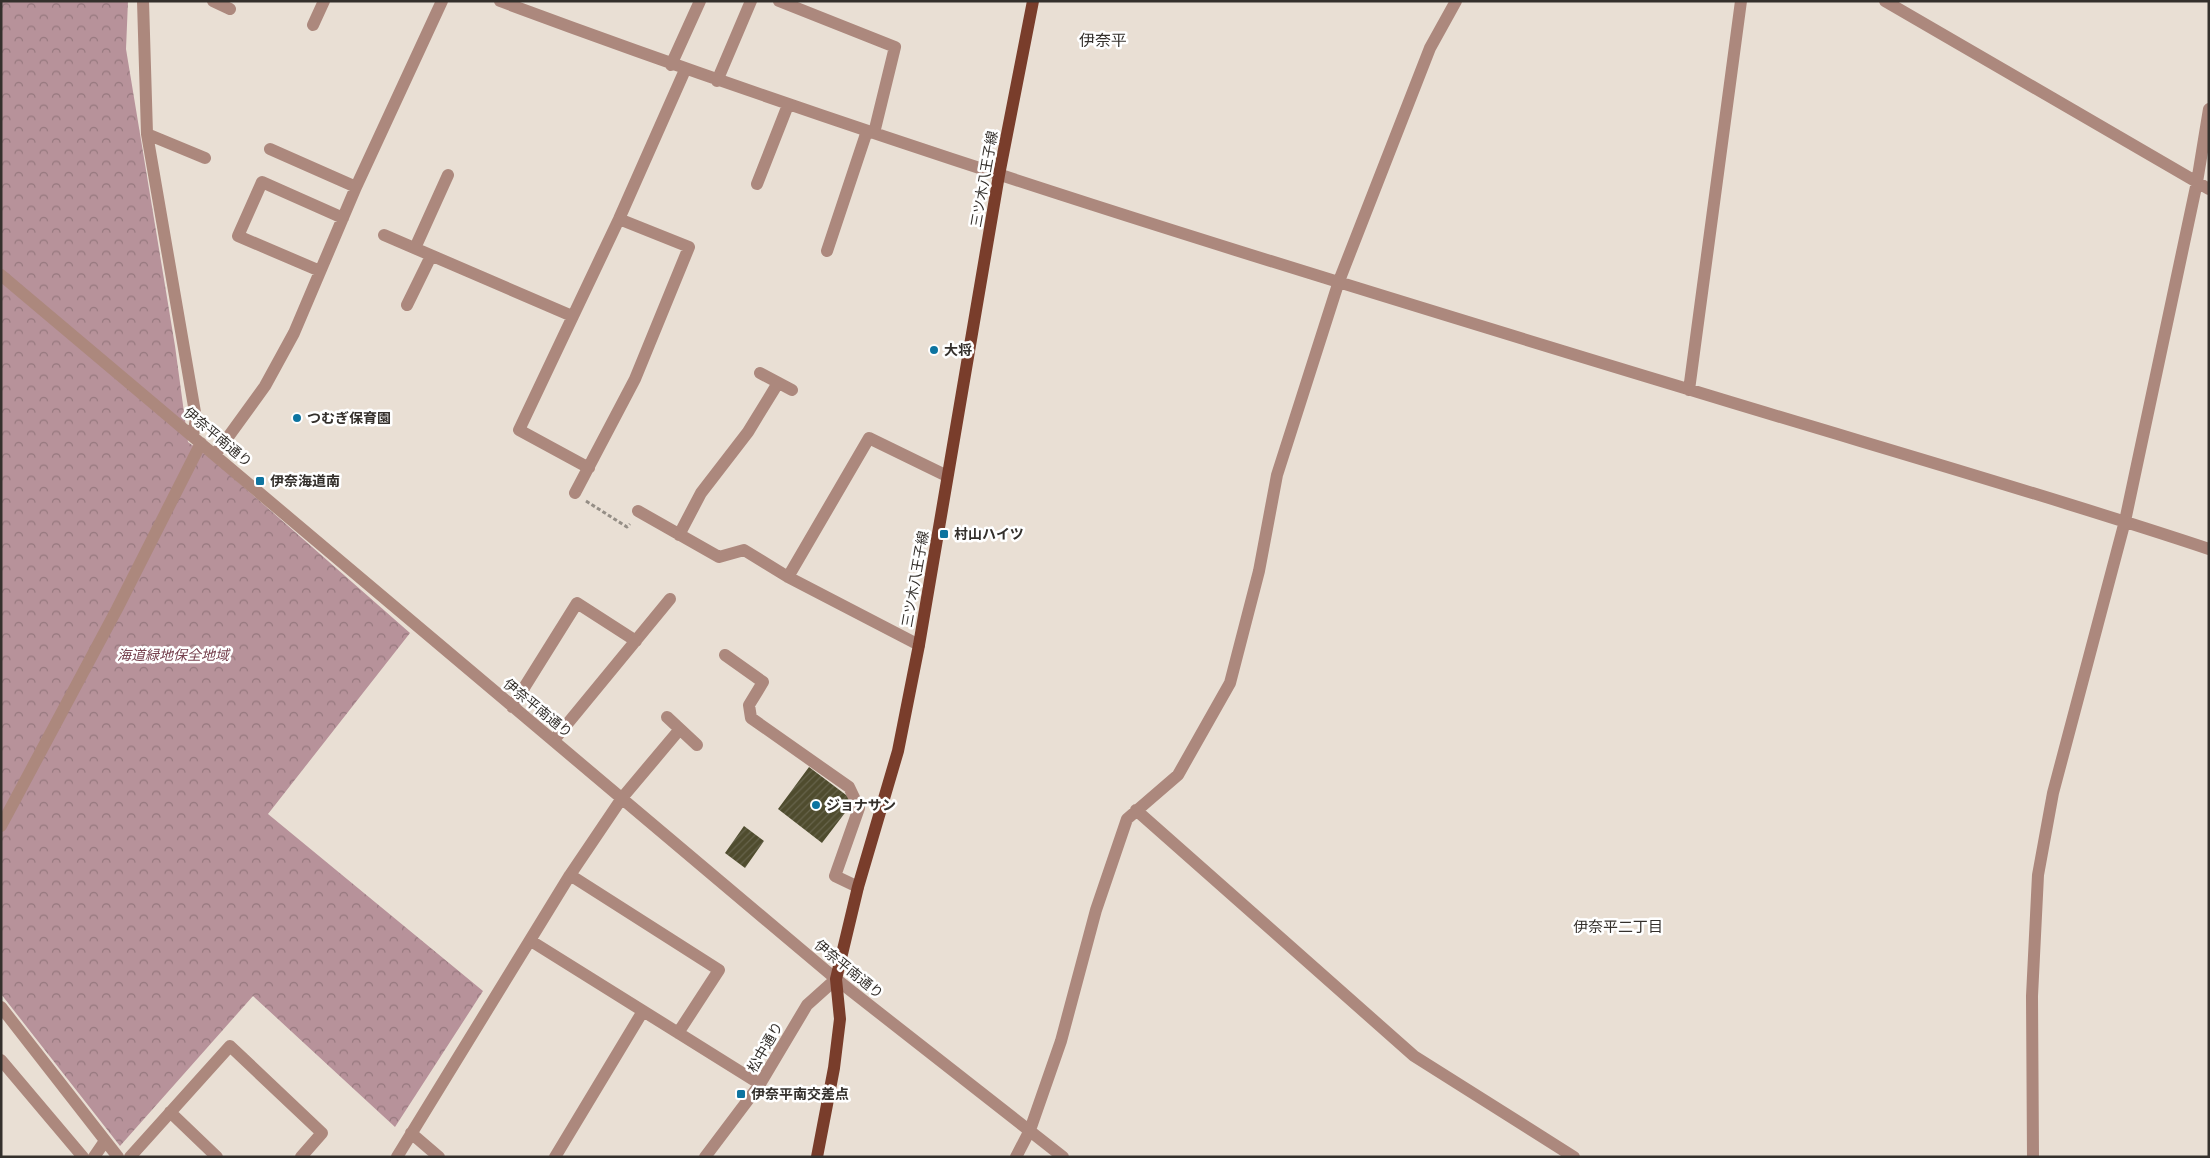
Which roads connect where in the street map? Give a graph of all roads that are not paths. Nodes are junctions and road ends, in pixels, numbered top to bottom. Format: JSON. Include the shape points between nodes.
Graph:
{"nodes":[{"id":1,"x":144,"y":1,"type":"edge"},
{"id":2,"x":213,"y":1,"type":"edge"},
{"id":3,"x":324,"y":1,"type":"edge"},
{"id":4,"x":442,"y":1,"type":"edge"},
{"id":5,"x":500,"y":1,"type":"edge"},
{"id":6,"x":700,"y":1,"type":"edge"},
{"id":7,"x":750,"y":1,"type":"edge"},
{"id":8,"x":779,"y":1,"type":"edge"},
{"id":9,"x":1033,"y":1,"type":"edge"},
{"id":10,"x":1456,"y":1,"type":"edge"},
{"id":11,"x":1741,"y":1,"type":"edge"},
{"id":12,"x":1885,"y":1,"type":"edge"},
{"id":13,"x":230,"y":9,"type":"dead end"},
{"id":14,"x":313,"y":26,"type":"dead end"},
{"id":15,"x":671,"y":65,"type":"junction"},
{"id":16,"x":685,"y":70,"type":"junction"},
{"id":17,"x":717,"y":81,"type":"junction"},
{"id":18,"x":788,"y":105,"type":"junction"},
{"id":19,"x":2209,"y":109,"type":"edge"},
{"id":20,"x":871,"y":132,"type":"junction"},
{"id":21,"x":147,"y":134,"type":"junction"},
{"id":22,"x":270,"y":149,"type":"dead end"},
{"id":23,"x":205,"y":158,"type":"dead end"},
{"id":24,"x":448,"y":175,"type":"dead end"},
{"id":25,"x":1000,"y":175,"type":"junction"},
{"id":26,"x":2197,"y":182,"type":"junction"},
{"id":27,"x":757,"y":184,"type":"dead end"},
{"id":28,"x":356,"y":187,"type":"junction"},
{"id":29,"x":2209,"y":189,"type":"edge"},
{"id":30,"x":343,"y":218,"type":"junction"},
{"id":31,"x":619,"y":219,"type":"junction"},
{"id":32,"x":384,"y":235,"type":"dead end"},
{"id":33,"x":414,"y":248,"type":"junction"},
{"id":34,"x":826,"y":251,"type":"dead end"},
{"id":35,"x":431,"y":256,"type":"junction"},
{"id":36,"x":320,"y":271,"type":"junction"},
{"id":37,"x":1,"y":275,"type":"edge"},
{"id":38,"x":1339,"y":281,"type":"junction"},
{"id":39,"x":407,"y":305,"type":"dead end"},
{"id":40,"x":572,"y":316,"type":"junction"},
{"id":41,"x":760,"y":373,"type":"dead end"},
{"id":42,"x":778,"y":383,"type":"junction"},
{"id":43,"x":792,"y":390,"type":"dead end"},
{"id":44,"x":1689,"y":390,"type":"junction"},
{"id":45,"x":197,"y":439,"type":"junction"},
{"id":46,"x":215,"y":455,"type":"junction"},
{"id":47,"x":588,"y":468,"type":"junction"},
{"id":48,"x":947,"y":476,"type":"junction"},
{"id":49,"x":575,"y":493,"type":"road end"},
{"id":50,"x":638,"y":511,"type":"road end"},
{"id":51,"x":2125,"y":521,"type":"junction"},
{"id":52,"x":679,"y":534,"type":"junction"},
{"id":53,"x":2209,"y":549,"type":"edge"},
{"id":54,"x":788,"y":577,"type":"junction"},
{"id":55,"x":670,"y":598,"type":"dead end"},
{"id":56,"x":636,"y":641,"type":"junction"},
{"id":57,"x":919,"y":644,"type":"junction"},
{"id":58,"x":725,"y":655,"type":"dead end"},
{"id":59,"x":512,"y":707,"type":"junction"},
{"id":60,"x":667,"y":717,"type":"dead end"},
{"id":61,"x":680,"y":729,"type":"junction"},
{"id":62,"x":554,"y":740,"type":"junction"},
{"id":63,"x":697,"y":744,"type":"dead end"},
{"id":64,"x":622,"y":798,"type":"junction"},
{"id":65,"x":1136,"y":810,"type":"junction"},
{"id":66,"x":1,"y":826,"type":"edge"},
{"id":67,"x":570,"y":876,"type":"junction"},
{"id":68,"x":858,"y":888,"type":"junction"},
{"id":69,"x":531,"y":942,"type":"junction"},
{"id":70,"x":836,"y":979,"type":"junction"},
{"id":71,"x":1,"y":1007,"type":"edge"},
{"id":72,"x":643,"y":1011,"type":"junction"},
{"id":73,"x":678,"y":1033,"type":"junction"},
{"id":74,"x":1,"y":1060,"type":"edge"},
{"id":75,"x":760,"y":1084,"type":"junction"},
{"id":76,"x":170,"y":1112,"type":"junction"},
{"id":77,"x":1030,"y":1130,"type":"junction"},
{"id":78,"x":410,"y":1133,"type":"junction"},
{"id":79,"x":105,"y":1141,"type":"junction"},
{"id":80,"x":83,"y":1157,"type":"edge"},
{"id":81,"x":94,"y":1157,"type":"edge"},
{"id":82,"x":118,"y":1157,"type":"edge"},
{"id":83,"x":130,"y":1157,"type":"edge"},
{"id":84,"x":217,"y":1157,"type":"edge"},
{"id":85,"x":301,"y":1157,"type":"edge"},
{"id":86,"x":397,"y":1157,"type":"edge"},
{"id":87,"x":439,"y":1157,"type":"edge"},
{"id":88,"x":555,"y":1157,"type":"edge"},
{"id":89,"x":705,"y":1157,"type":"edge"},
{"id":90,"x":817,"y":1157,"type":"edge"},
{"id":91,"x":1016,"y":1157,"type":"edge"},
{"id":92,"x":1063,"y":1157,"type":"edge"},
{"id":93,"x":1574,"y":1157,"type":"edge"},
{"id":94,"x":2033,"y":1157,"type":"edge"}],
"edges":[{"from":1,"to":21,"type":"street"},
{"from":2,"to":13,"type":"street"},
{"from":3,"to":14,"type":"street"},
{"from":4,"to":28,"type":"street"},
{"from":5,"to":15,"type":"street"},
{"from":6,"to":15,"type":"street"},
{"from":7,"to":17,"type":"street"},
{"from":8,"to":20,"type":"street","via":[[895,47]]},
{"from":9,"to":25,"type":"main road","name":"三ツ木八王子線"},
{"from":10,"to":38,"type":"street","via":[[1430,48]]},
{"from":11,"to":44,"type":"street"},
{"from":12,"to":26,"type":"street"},
{"from":15,"to":16,"type":"street"},
{"from":16,"to":17,"type":"street"},
{"from":16,"to":31,"type":"street"},
{"from":17,"to":18,"type":"street"},
{"from":18,"to":20,"type":"street"},
{"from":18,"to":27,"type":"street"},
{"from":19,"to":26,"type":"street"},
{"from":20,"to":25,"type":"street"},
{"from":20,"to":34,"type":"street"},
{"from":21,"to":23,"type":"street"},
{"from":21,"to":45,"type":"street"},
{"from":22,"to":28,"type":"street"},
{"from":24,"to":33,"type":"street"},
{"from":25,"to":38,"type":"street"},
{"from":25,"to":48,"type":"main road","name":"三ツ木八王子線"},
{"from":26,"to":29,"type":"street"},
{"from":26,"to":51,"type":"street"},
{"from":28,"to":30,"type":"street"},
{"from":30,"to":36,"type":"street"},
{"from":30,"to":36,"type":"street","via":[[262,182],[238,236]]},
{"from":31,"to":40,"type":"street"},
{"from":31,"to":47,"type":"street","via":[[689,247],[635,379]]},
{"from":32,"to":33,"type":"street"},
{"from":33,"to":35,"type":"street"},
{"from":35,"to":39,"type":"street"},
{"from":35,"to":40,"type":"street"},
{"from":36,"to":46,"type":"street","via":[[294,333],[265,386]]},
{"from":37,"to":45,"type":"street","name":"伊奈平南通り"},
{"from":38,"to":44,"type":"street"},
{"from":38,"to":65,"type":"street","via":[[1277,475],[1259,571],[1230,683],[1178,775]]},
{"from":40,"to":47,"type":"street","via":[[519,430]]},
{"from":41,"to":42,"type":"street"},
{"from":42,"to":43,"type":"street"},
{"from":42,"to":52,"type":"street","via":[[748,432],[701,493]]},
{"from":44,"to":51,"type":"street"},
{"from":45,"to":46,"type":"street","name":"伊奈平南通り"},
{"from":45,"to":66,"type":"street","via":[[116,609]]},
{"from":46,"to":59,"type":"street","name":"伊奈平南通り"},
{"from":47,"to":49,"type":"street"},
{"from":48,"to":54,"type":"street","via":[[869,438]]},
{"from":48,"to":57,"type":"main road","name":"三ツ木八王子線"},
{"from":50,"to":52,"type":"street"},
{"from":51,"to":53,"type":"street"},
{"from":51,"to":94,"type":"street","via":[[2053,793],[2038,875],[2032,996]]},
{"from":52,"to":54,"type":"street","via":[[719,557],[744,550]]},
{"from":54,"to":57,"type":"street"},
{"from":55,"to":56,"type":"street"},
{"from":56,"to":59,"type":"street","via":[[577,603]]},
{"from":56,"to":62,"type":"street"},
{"from":57,"to":68,"type":"main road","name":"三ツ木八王子線","via":[[898,751]]},
{"from":58,"to":68,"type":"street","via":[[763,682],[749,706],[752,718],[849,788],[859,808],[835,876]]},
{"from":59,"to":62,"type":"street","name":"伊奈平南通り"},
{"from":60,"to":61,"type":"street"},
{"from":61,"to":63,"type":"street"},
{"from":61,"to":64,"type":"street"},
{"from":62,"to":64,"type":"street","name":"伊奈平南通り"},
{"from":64,"to":67,"type":"street"},
{"from":64,"to":70,"type":"street","name":"伊奈平南通り"},
{"from":65,"to":77,"type":"street","via":[[1127,819],[1099,901],[1062,1041]]},
{"from":65,"to":93,"type":"street","via":[[1414,1056]]},
{"from":67,"to":69,"type":"street"},
{"from":67,"to":73,"type":"street","via":[[719,970]]},
{"from":68,"to":70,"type":"main road","name":"三ツ木八王子線"},
{"from":69,"to":72,"type":"street"},
{"from":69,"to":78,"type":"street"},
{"from":70,"to":75,"type":"street","name":"松中通り","via":[[807,1005]]},
{"from":70,"to":77,"type":"street","name":"伊奈平南通り"},
{"from":70,"to":90,"type":"main road","name":"三ツ木八王子線","via":[[840,1019]]},
{"from":71,"to":79,"type":"street"},
{"from":72,"to":73,"type":"street"},
{"from":72,"to":88,"type":"street"},
{"from":73,"to":75,"type":"street"},
{"from":74,"to":80,"type":"street"},
{"from":75,"to":89,"type":"street","name":"松中通り"},
{"from":76,"to":83,"type":"street"},
{"from":76,"to":84,"type":"street"},
{"from":76,"to":85,"type":"street","via":[[230,1046],[322,1133]]},
{"from":77,"to":91,"type":"street"},
{"from":77,"to":92,"type":"street","name":"伊奈平南通り"},
{"from":78,"to":86,"type":"street"},
{"from":78,"to":87,"type":"street"},
{"from":79,"to":81,"type":"street"},
{"from":79,"to":82,"type":"street"}]}
